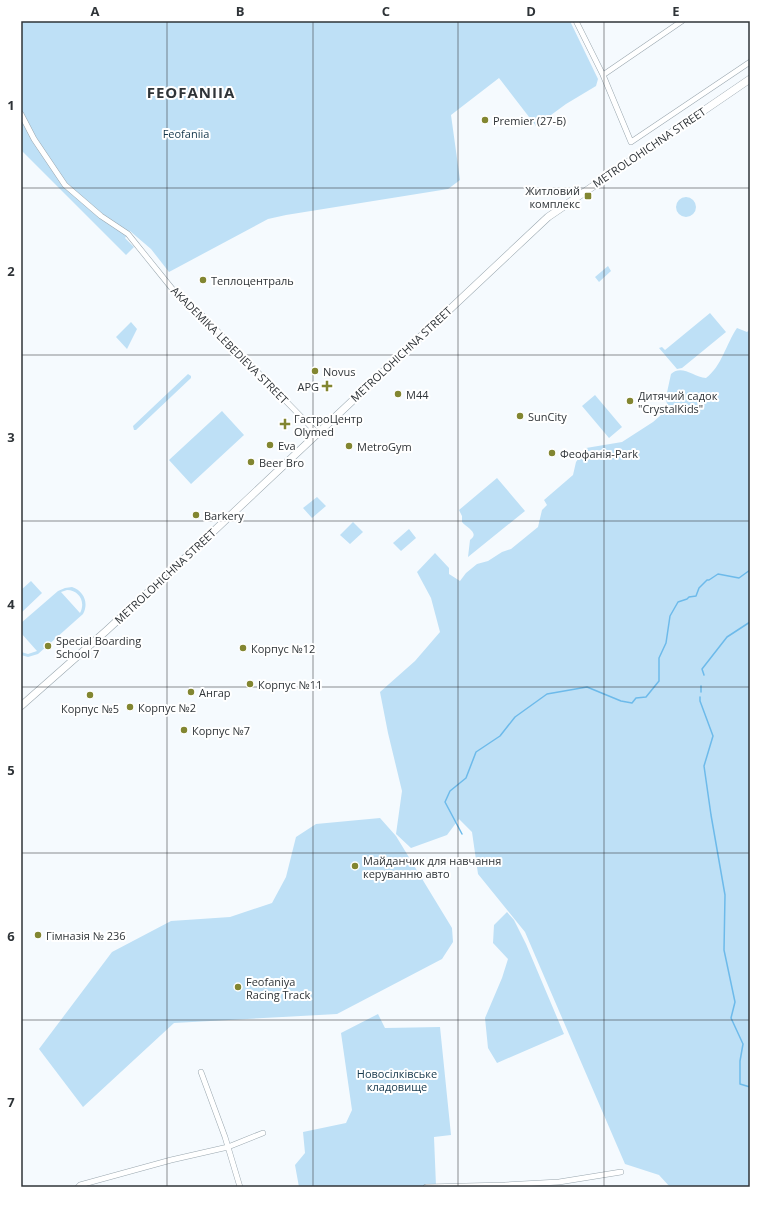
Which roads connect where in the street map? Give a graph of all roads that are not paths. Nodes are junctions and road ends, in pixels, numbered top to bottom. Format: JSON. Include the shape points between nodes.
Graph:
{"nodes":[{"id":1,"x":576,"y":21,"type":"edge"},
{"id":2,"x":682,"y":21,"type":"edge"},
{"id":3,"x":750,"y":62,"type":"edge"},
{"id":4,"x":603,"y":75,"type":"junction"},
{"id":5,"x":750,"y":79,"type":"edge"},
{"id":6,"x":21,"y":114,"type":"edge"},
{"id":7,"x":317,"y":433,"type":"junction"},
{"id":8,"x":21,"y":706,"type":"edge"},
{"id":9,"x":201,"y":1072,"type":"dead end"},
{"id":10,"x":263,"y":1133,"type":"dead end"},
{"id":11,"x":228,"y":1147,"type":"junction"},
{"id":12,"x":621,"y":1172,"type":"dead end"},
{"id":13,"x":79,"y":1186,"type":"edge"},
{"id":14,"x":240,"y":1187,"type":"edge"},
{"id":15,"x":426,"y":1187,"type":"edge"}],
"edges":[{"from":1,"to":4,"type":"street"},
{"from":2,"to":4,"type":"street"},
{"from":3,"to":4,"type":"street","via":[[632,142]]},
{"from":5,"to":7,"type":"street","name":"METROLOHICHNA STREET","via":[[548,217]]},
{"from":6,"to":7,"type":"street","name":"AKADEMIKA LEBEDIEVA STREET","via":[[34,139],[65,185],[101,216],[128,234],[190,308],[199,312]]},
{"from":7,"to":8,"type":"street","name":"METROLOHICHNA STREET","via":[[184,560]]},
{"from":9,"to":11,"type":"street"},
{"from":10,"to":11,"type":"street"},
{"from":11,"to":13,"type":"street","via":[[170,1160]]},
{"from":11,"to":14,"type":"street"},
{"from":12,"to":15,"type":"street","via":[[559,1182]]}]}
